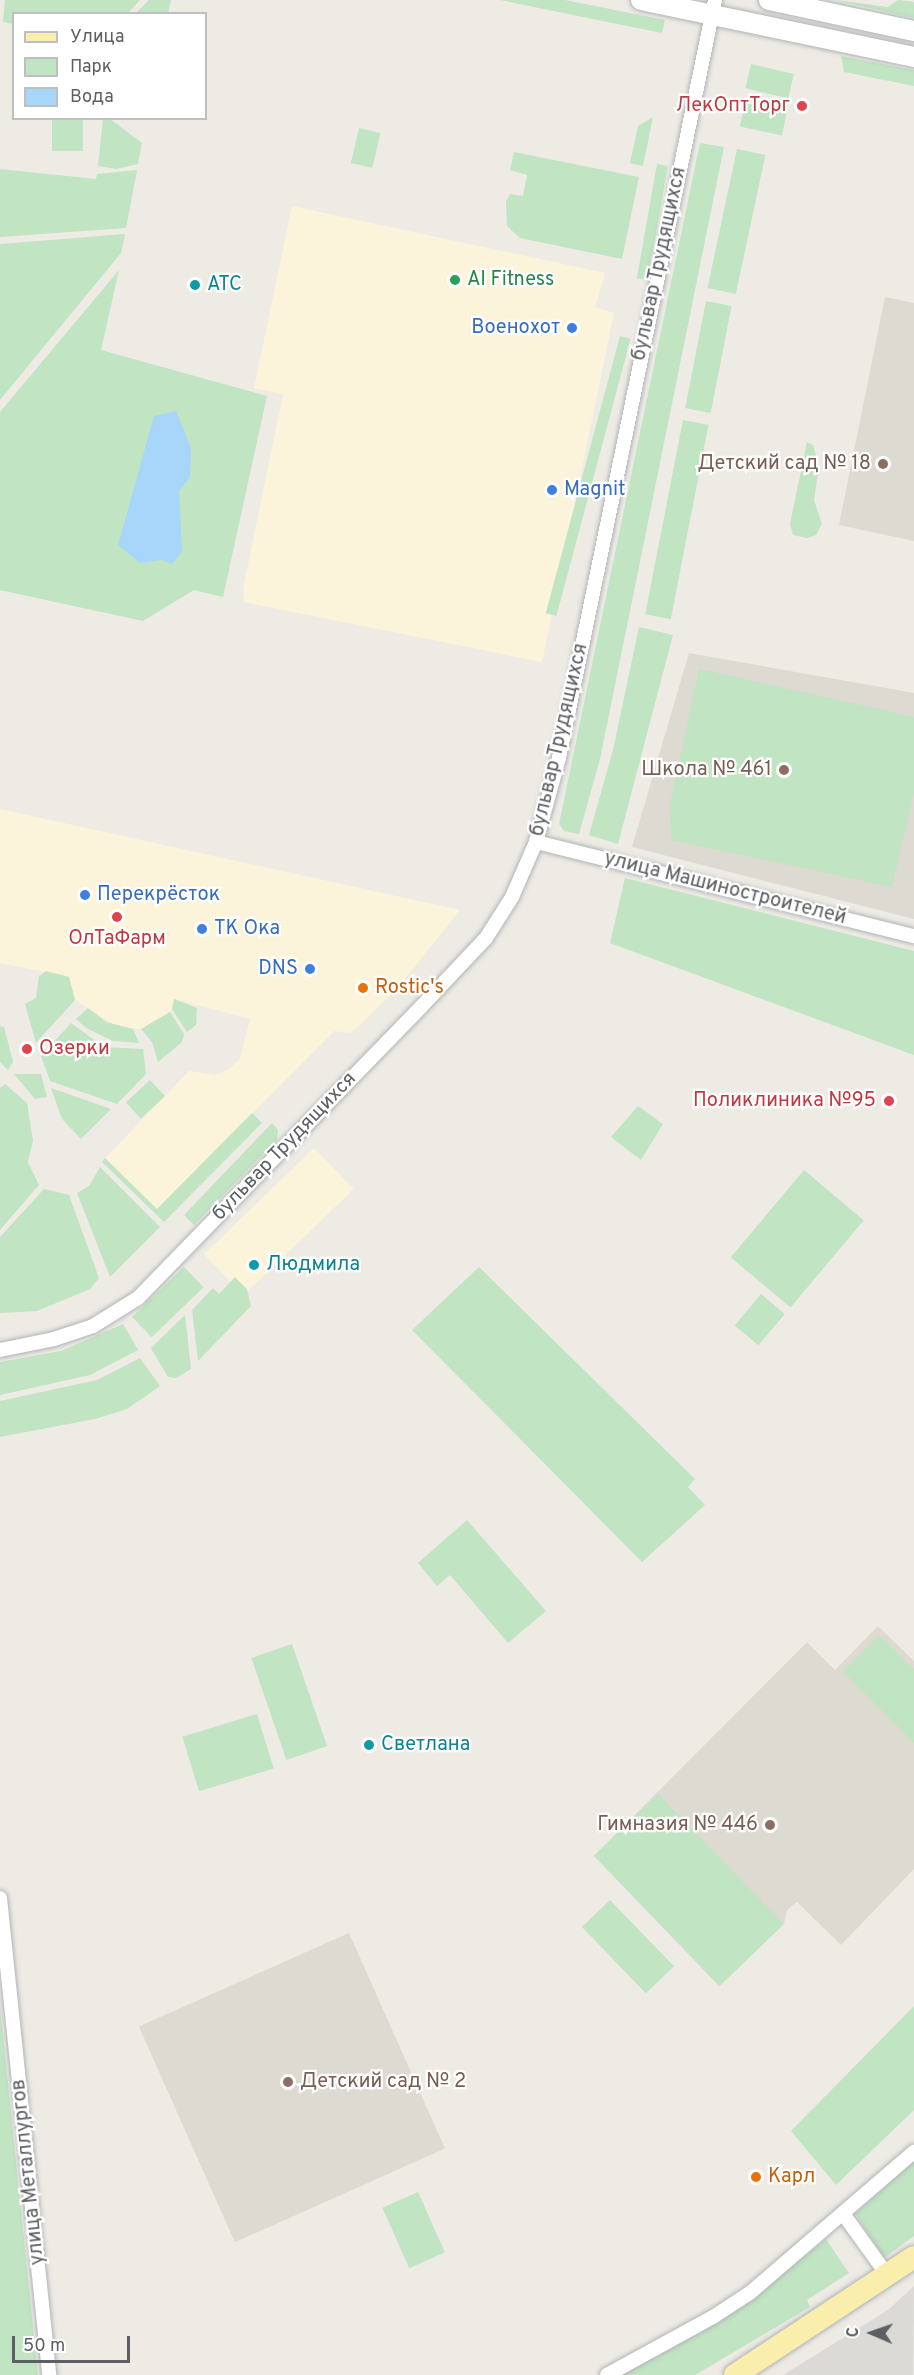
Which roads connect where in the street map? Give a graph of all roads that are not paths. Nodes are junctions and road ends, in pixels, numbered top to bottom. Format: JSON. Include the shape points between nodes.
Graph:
{"nodes":[{"id":1,"x":641,"y":0,"type":"edge"},
{"id":2,"x":769,"y":0,"type":"edge"},
{"id":3,"x":713,"y":8,"type":"edge"},
{"id":4,"x":914,"y":31,"type":"edge"},
{"id":5,"x":914,"y":57,"type":"edge"},
{"id":6,"x":536,"y":842,"type":"junction"},
{"id":7,"x":914,"y":936,"type":"edge"},
{"id":8,"x":0,"y":1350,"type":"edge"},
{"id":9,"x":0,"y":1898,"type":"edge"},
{"id":10,"x":914,"y":2152,"type":"edge"},
{"id":11,"x":844,"y":2215,"type":"junction"},
{"id":12,"x":914,"y":2257,"type":"edge"},
{"id":13,"x":888,"y":2276,"type":"junction"},
{"id":14,"x":49,"y":2375,"type":"edge"},
{"id":15,"x":607,"y":2375,"type":"edge"},
{"id":16,"x":735,"y":2375,"type":"edge"}],
"edges":[{"from":1,"to":3,"type":"street"},
{"from":2,"to":4,"type":"street"},
{"from":3,"to":5,"type":"street"},
{"from":3,"to":6,"type":"street","name":"бульвар Трудящихся","via":[[559,758]]},
{"from":6,"to":7,"type":"street","name":"улица Машиностроителей"},
{"from":6,"to":8,"type":"street","name":"бульвар Трудящихся","via":[[512,897],[486,938],[138,1298],[93,1326]]},
{"from":9,"to":14,"type":"street","name":"улица Металлургов"},
{"from":10,"to":11,"type":"street"},
{"from":11,"to":13,"type":"street"},
{"from":11,"to":15,"type":"street","via":[[751,2292]]},
{"from":12,"to":13,"type":"main road"},
{"from":13,"to":16,"type":"main road"}]}
